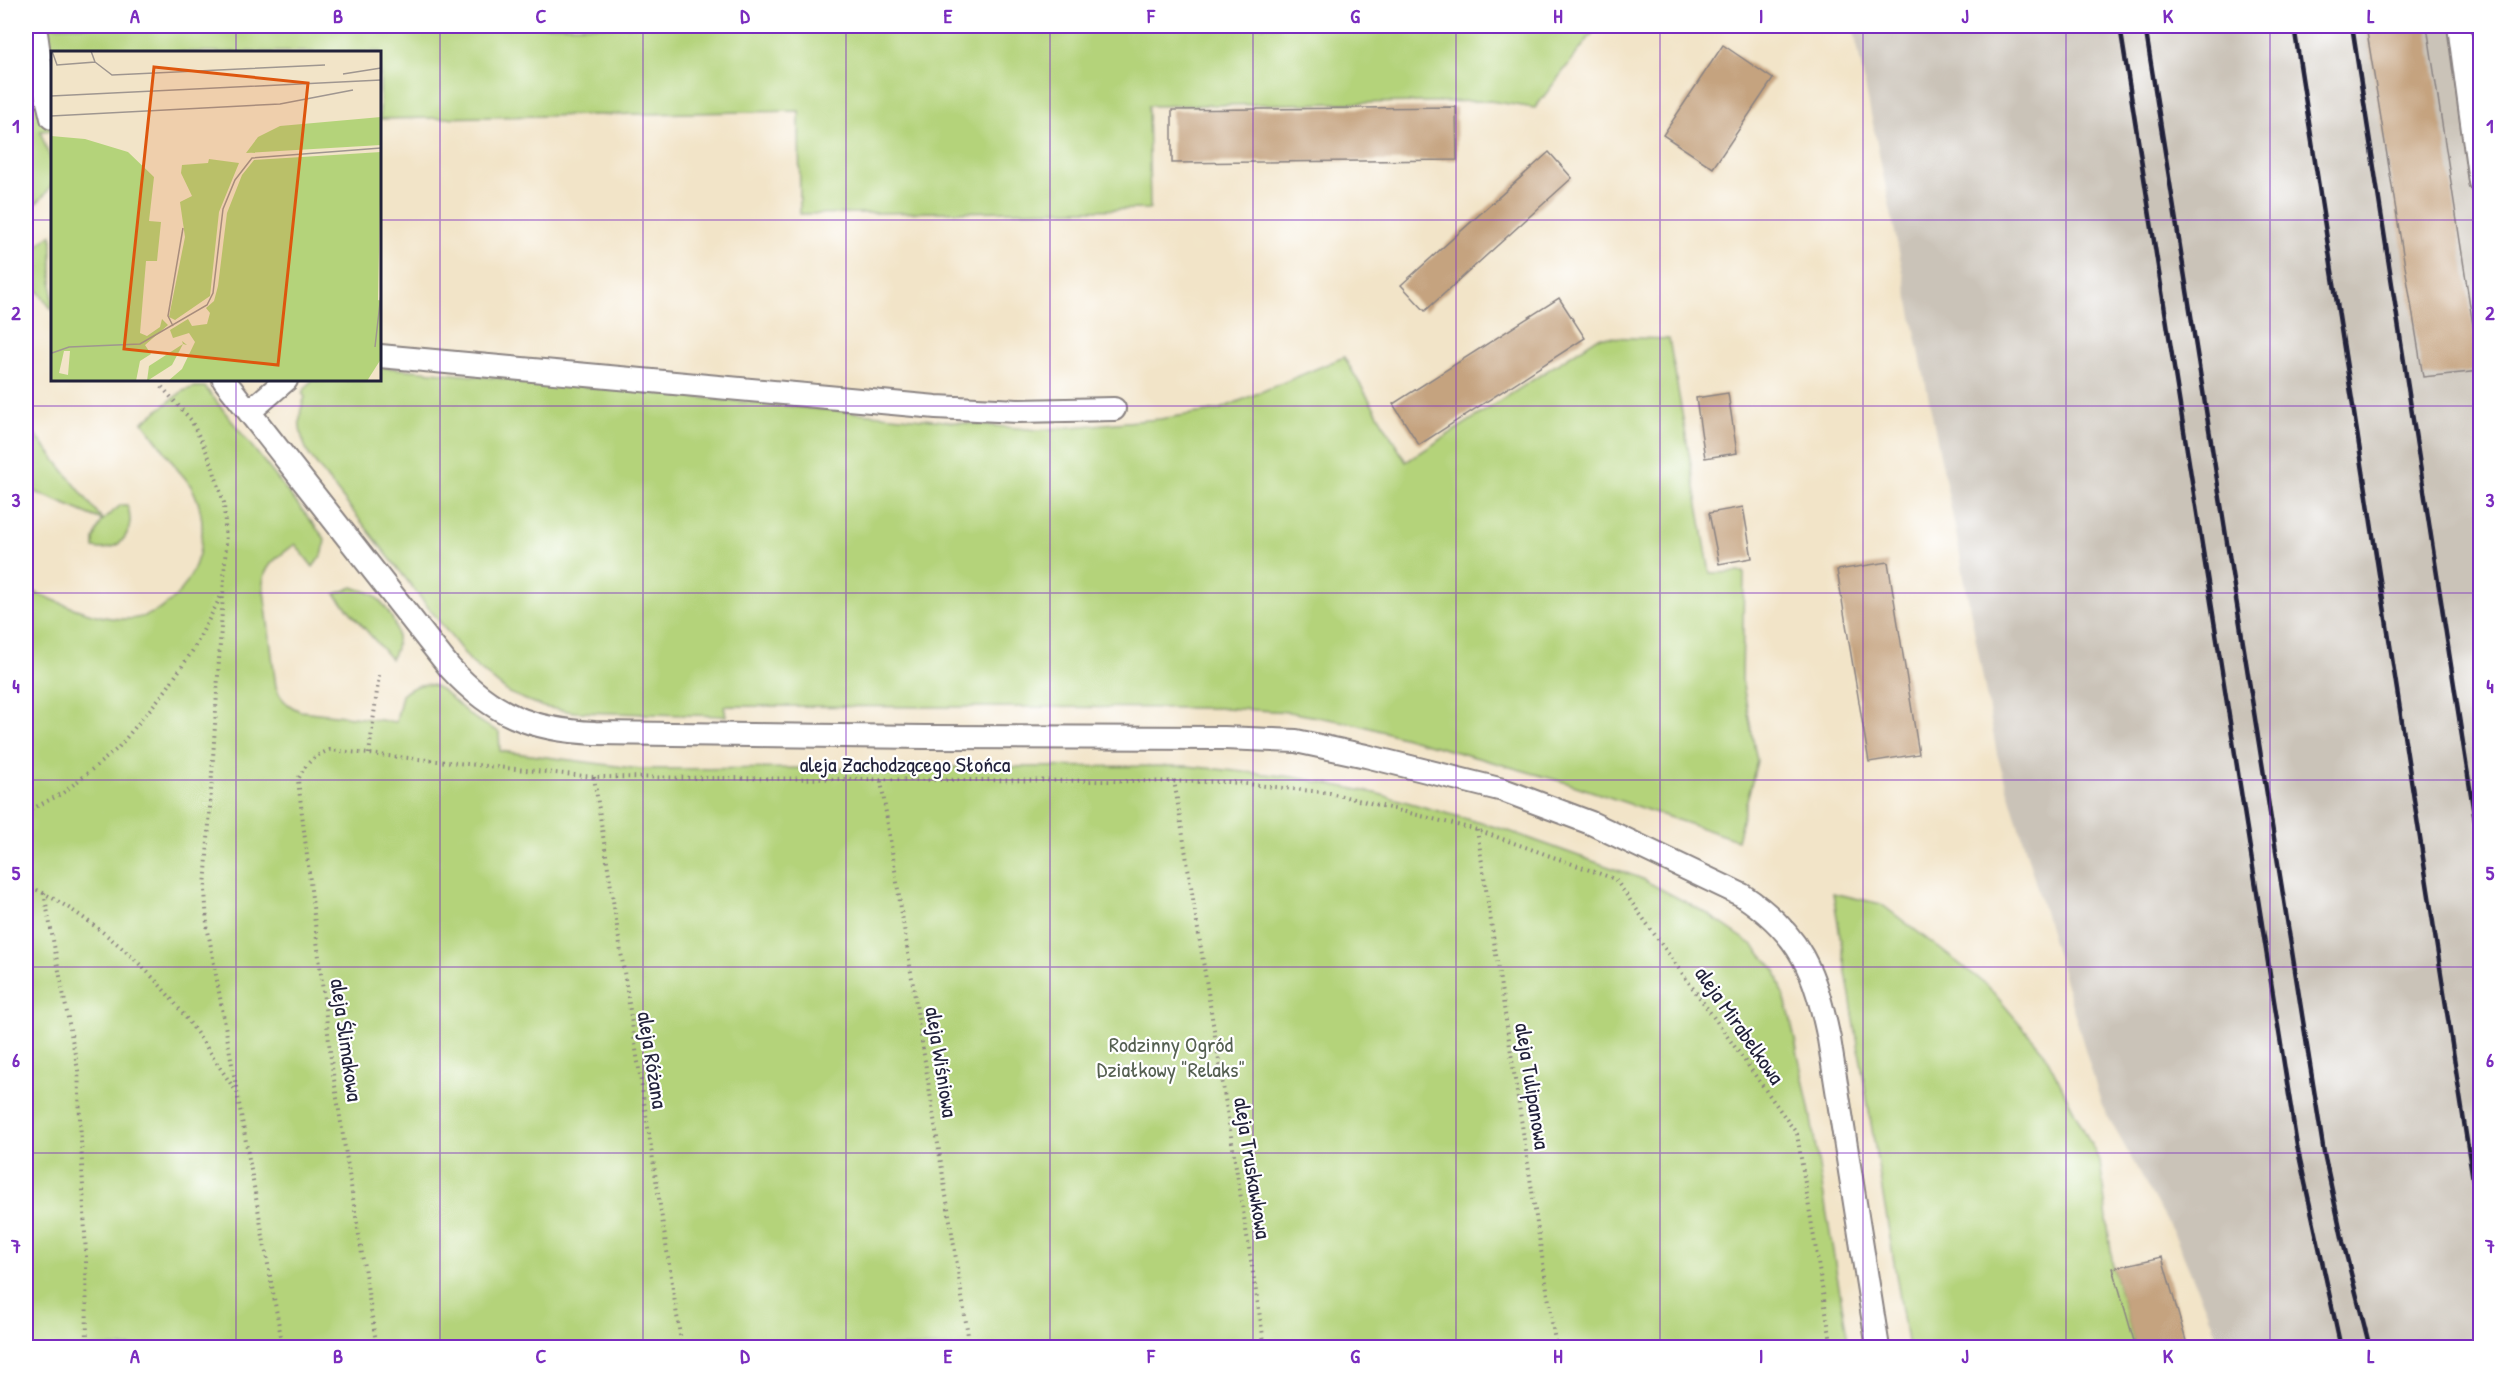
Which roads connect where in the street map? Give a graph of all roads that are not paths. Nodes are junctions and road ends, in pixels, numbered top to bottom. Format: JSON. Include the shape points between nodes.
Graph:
{"nodes":[{"id":1,"x":35,"y":26,"type":"edge"},
{"id":2,"x":2459,"y":26,"type":"edge"},
{"id":3,"x":51,"y":114,"type":"edge"},
{"id":4,"x":2481,"y":182,"type":"edge"},
{"id":5,"x":381,"y":356,"type":"edge"},
{"id":6,"x":225,"y":381,"type":"edge"},
{"id":7,"x":285,"y":381,"type":"edge"},
{"id":8,"x":1114,"y":409,"type":"dead end"},
{"id":9,"x":249,"y":412,"type":"junction"},
{"id":10,"x":1878,"y":1347,"type":"edge"}],
"edges":[{"from":1,"to":3,"type":"lane"},
{"from":2,"to":4,"type":"lane"},
{"from":5,"to":8,"type":"lane","via":[[936,406],[1017,411]]},
{"from":6,"to":9,"type":"lane"},
{"from":7,"to":9,"type":"lane"},
{"from":9,"to":10,"type":"lane","via":[[450,668],[484,700],[526,722],[549,729],[607,733],[1296,741],[1503,790],[1591,823],[1742,895],[1763,909],[1797,947],[1818,990]]}]}
